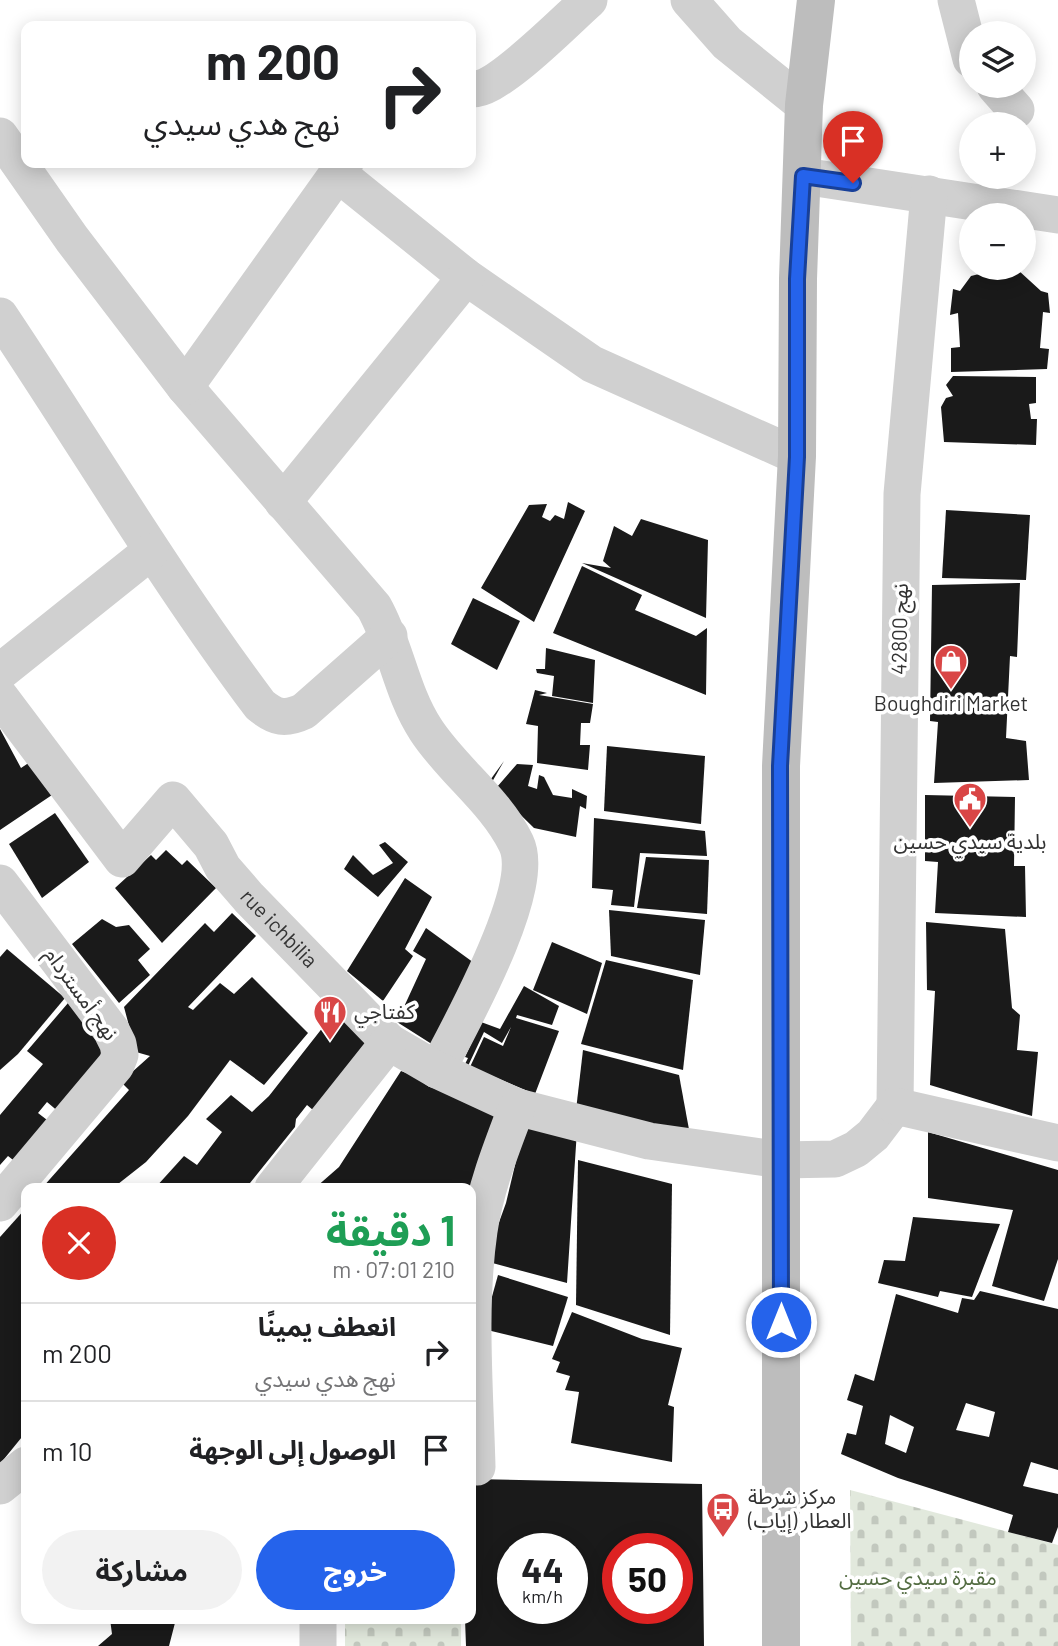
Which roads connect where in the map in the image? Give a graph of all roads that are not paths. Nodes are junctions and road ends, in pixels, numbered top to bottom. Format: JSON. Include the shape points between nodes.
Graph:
{"nodes":[{"id":1,"x":589,"y":0,"type":"edge"},
{"id":2,"x":689,"y":0,"type":"edge"},
{"id":3,"x":816,"y":0,"type":"edge"},
{"id":4,"x":956,"y":0,"type":"edge"},
{"id":5,"x":961,"y":21,"type":"edge"},
{"id":6,"x":476,"y":89,"type":"edge"},
{"id":7,"x":804,"y":104,"type":"junction"},
{"id":8,"x":0,"y":136,"type":"edge"},
{"id":9,"x":21,"y":166,"type":"edge"},
{"id":10,"x":22,"y":168,"type":"edge"},
{"id":11,"x":341,"y":168,"type":"edge"},
{"id":12,"x":803,"y":176,"type":"junction"},
{"id":13,"x":929,"y":194,"type":"junction"},
{"id":14,"x":1058,"y":215,"type":"edge"},
{"id":15,"x":466,"y":277,"type":"junction"},
{"id":16,"x":0,"y":316,"type":"edge"},
{"id":17,"x":185,"y":387,"type":"junction"},
{"id":18,"x":797,"y":457,"type":"junction"},
{"id":19,"x":284,"y":502,"type":"junction"},
{"id":20,"x":150,"y":552,"type":"junction"},
{"id":21,"x":389,"y":636,"type":"junction"},
{"id":22,"x":0,"y":671,"type":"edge"},
{"id":23,"x":0,"y":697,"type":"edge"},
{"id":24,"x":6,"y":907,"type":"edge"},
{"id":25,"x":389,"y":1042,"type":"junction"},
{"id":26,"x":437,"y":1070,"type":"junction"},
{"id":27,"x":895,"y":1106,"type":"junction"},
{"id":28,"x":517,"y":1107,"type":"junction"},
{"id":29,"x":1058,"y":1143,"type":"edge"},
{"id":30,"x":782,"y":1160,"type":"junction"},
{"id":31,"x":277,"y":1183,"type":"edge"},
{"id":32,"x":0,"y":1203,"type":"edge"},
{"id":33,"x":476,"y":1331,"type":"edge"},
{"id":34,"x":476,"y":1416,"type":"edge"},
{"id":35,"x":477,"y":1467,"type":"dead end"},
{"id":36,"x":21,"y":1469,"type":"edge"},
{"id":37,"x":0,"y":1486,"type":"edge"},
{"id":38,"x":318,"y":1624,"type":"edge"},
{"id":39,"x":318,"y":1646,"type":"edge"},
{"id":40,"x":781,"y":1646,"type":"edge"}],
"edges":[{"from":1,"to":6,"type":"street","via":[[522,61]]},
{"from":2,"to":7,"type":"street","via":[[727,43]]},
{"from":3,"to":7,"type":"main road"},
{"from":4,"to":5,"type":"street"},
{"from":7,"to":12,"type":"main road"},
{"from":8,"to":9,"type":"street"},
{"from":10,"to":17,"type":"street"},
{"from":11,"to":15,"type":"street"},
{"from":11,"to":17,"type":"street"},
{"from":12,"to":13,"type":"street"},
{"from":12,"to":18,"type":"main road","via":[[797,279]]},
{"from":13,"to":14,"type":"street"},
{"from":13,"to":27,"type":"street","name":"نهج 42800","via":[[902,494]]},
{"from":15,"to":18,"type":"street","via":[[592,365]]},
{"from":15,"to":19,"type":"street"},
{"from":16,"to":20,"type":"street"},
{"from":17,"to":19,"type":"street"},
{"from":18,"to":30,"type":"main road","via":[[780,766]]},
{"from":19,"to":21,"type":"street","via":[[374,607]]},
{"from":20,"to":21,"type":"street","via":[[260,705],[275,717],[290,718],[304,711]]},
{"from":20,"to":22,"type":"street"},
{"from":21,"to":26,"type":"street","via":[[411,703],[427,731],[506,828],[521,863],[520,884],[479,990]]},
{"from":23,"to":25,"type":"street","name":"rue ichbilia","via":[[122,859],[173,800],[248,898]]},
{"from":24,"to":32,"type":"street","name":"نهج أمستردام","via":[[111,1030],[120,1055]]},
{"from":25,"to":26,"type":"street","name":"rue ichbilia"},
{"from":25,"to":31,"type":"street"},
{"from":26,"to":28,"type":"street","name":"rue ichbilia"},
{"from":27,"to":29,"type":"street"},
{"from":27,"to":30,"type":"street","name":"rue ichbilia","via":[[856,1149],[835,1159]]},
{"from":28,"to":30,"type":"street","name":"rue ichbilia","via":[[649,1141]]},
{"from":28,"to":33,"type":"street","via":[[479,1231]]},
{"from":30,"to":40,"type":"main road"},
{"from":34,"to":35,"type":"street"},
{"from":36,"to":37,"type":"street"},
{"from":38,"to":39,"type":"street"}]}
